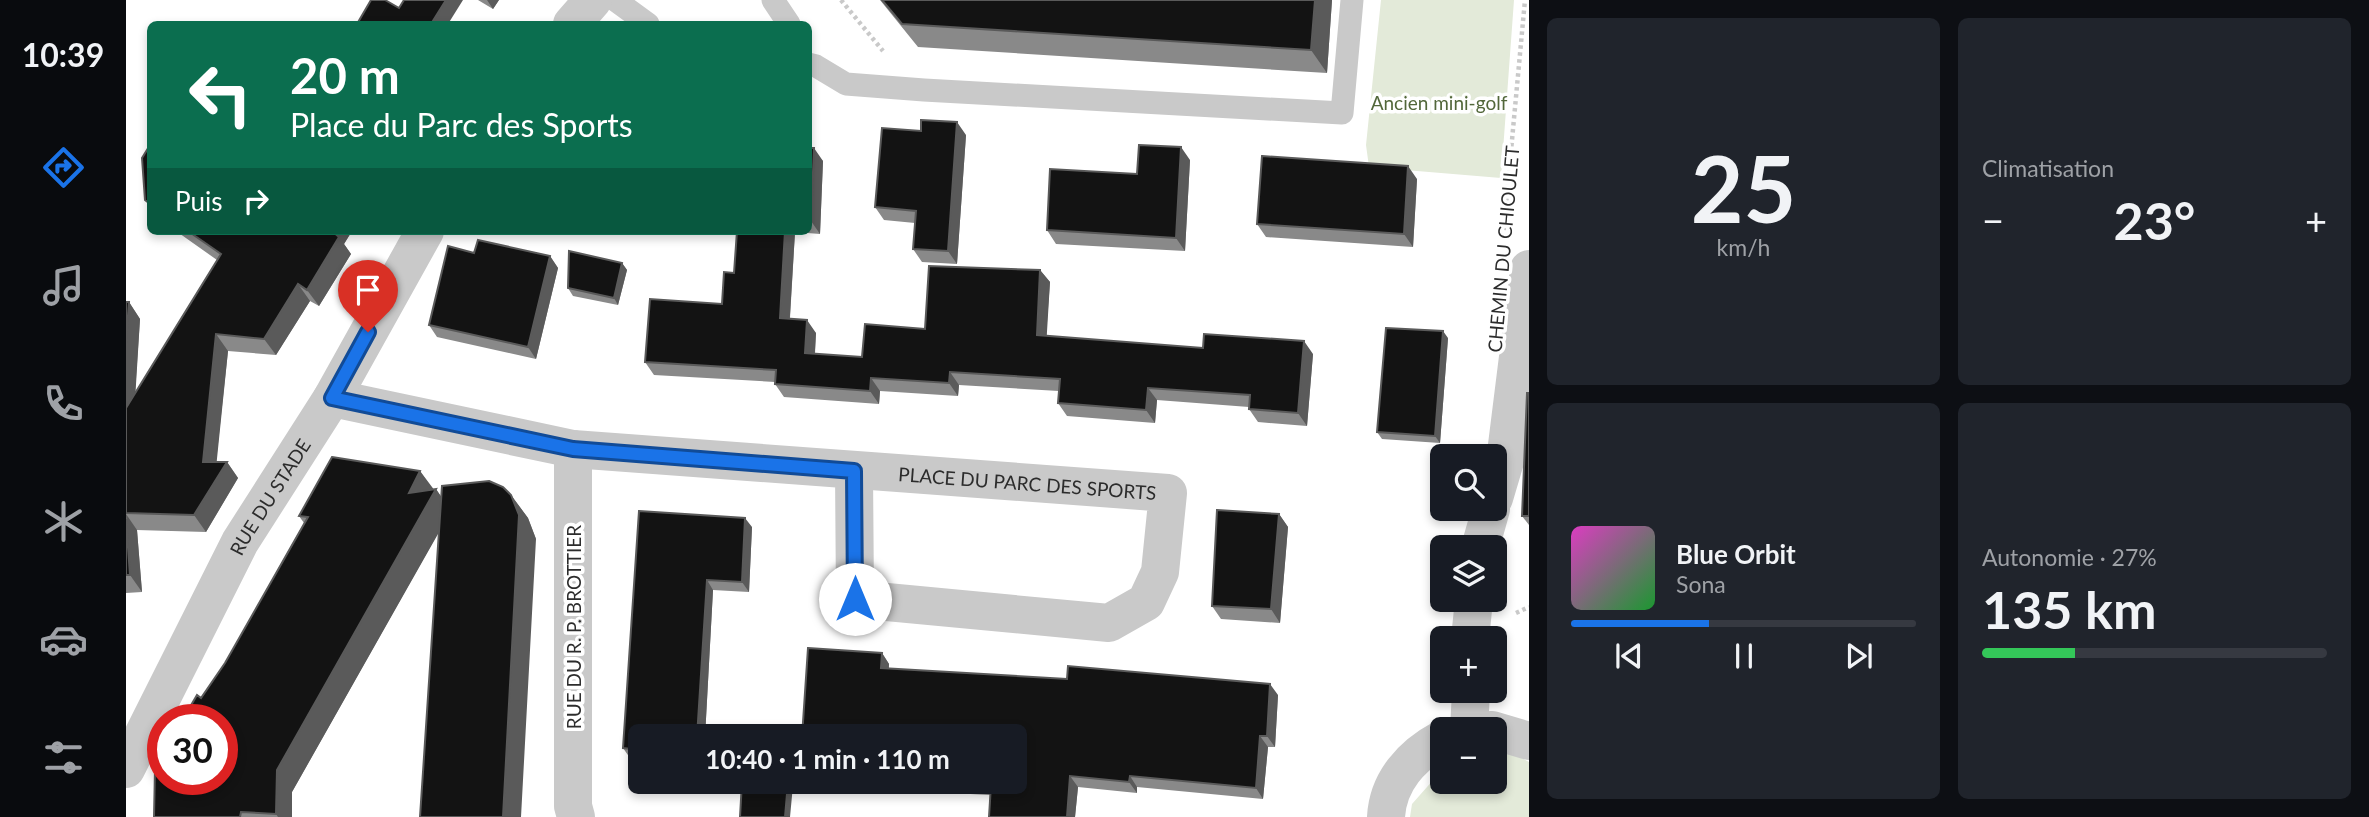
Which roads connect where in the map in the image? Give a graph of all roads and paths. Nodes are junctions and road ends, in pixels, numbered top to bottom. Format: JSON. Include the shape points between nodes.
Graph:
{"nodes":[{"id":1,"x":593,"y":0,"type":"edge"},
{"id":2,"x":615,"y":0,"type":"edge"},
{"id":3,"x":773,"y":0,"type":"edge"},
{"id":4,"x":1352,"y":0,"type":"edge"},
{"id":5,"x":1525,"y":0,"type":"edge"},
{"id":6,"x":575,"y":21,"type":"edge"},
{"id":7,"x":644,"y":21,"type":"edge"},
{"id":8,"x":787,"y":21,"type":"edge"},
{"id":9,"x":812,"y":63,"type":"edge"},
{"id":10,"x":423,"y":235,"type":"edge"},
{"id":11,"x":1503,"y":240,"type":"dead end"},
{"id":12,"x":1529,"y":268,"type":"edge"},
{"id":13,"x":332,"y":398,"type":"junction"},
{"id":14,"x":1507,"y":445,"type":"edge"},
{"id":15,"x":573,"y":449,"type":"junction"},
{"id":16,"x":854,"y":471,"type":"junction"},
{"id":17,"x":1507,"y":734,"type":"edge"},
{"id":18,"x":1529,"y":741,"type":"edge"},
{"id":19,"x":1430,"y":744,"type":"edge"},
{"id":20,"x":126,"y":769,"type":"edge"},
{"id":21,"x":574,"y":812,"type":"edge"},
{"id":22,"x":1386,"y":817,"type":"edge"}],
"edges":[{"from":1,"to":6,"type":"street"},
{"from":2,"to":7,"type":"lane"},
{"from":3,"to":8,"type":"lane"},
{"from":4,"to":9,"type":"lane","via":[[1342,113],[846,84]]},
{"from":5,"to":11,"type":"path","name":"CHEMIN DU CHIOULET"},
{"from":10,"to":13,"type":"street","name":"RUE DU STADE"},
{"from":12,"to":14,"type":"street","name":"CHEMIN DU CHIOULET"},
{"from":13,"to":15,"type":"street","name":"PLACE DU PARC DES SPORTS"},
{"from":13,"to":20,"type":"street","name":"RUE DU STADE","via":[[240,542]]},
{"from":15,"to":16,"type":"street","name":"PLACE DU PARC DES SPORTS"},
{"from":15,"to":21,"type":"street","name":"RUE DU R. P. BROTTIER"},
{"from":16,"to":16,"type":"street","name":"PLACE DU PARC DES SPORTS","via":[[1168,494],[1160,572],[1146,602],[1109,623],[855,599]]},
{"from":17,"to":18,"type":"street"},
{"from":19,"to":22,"type":"street","via":[[1410,761],[1394,785]]}]}
